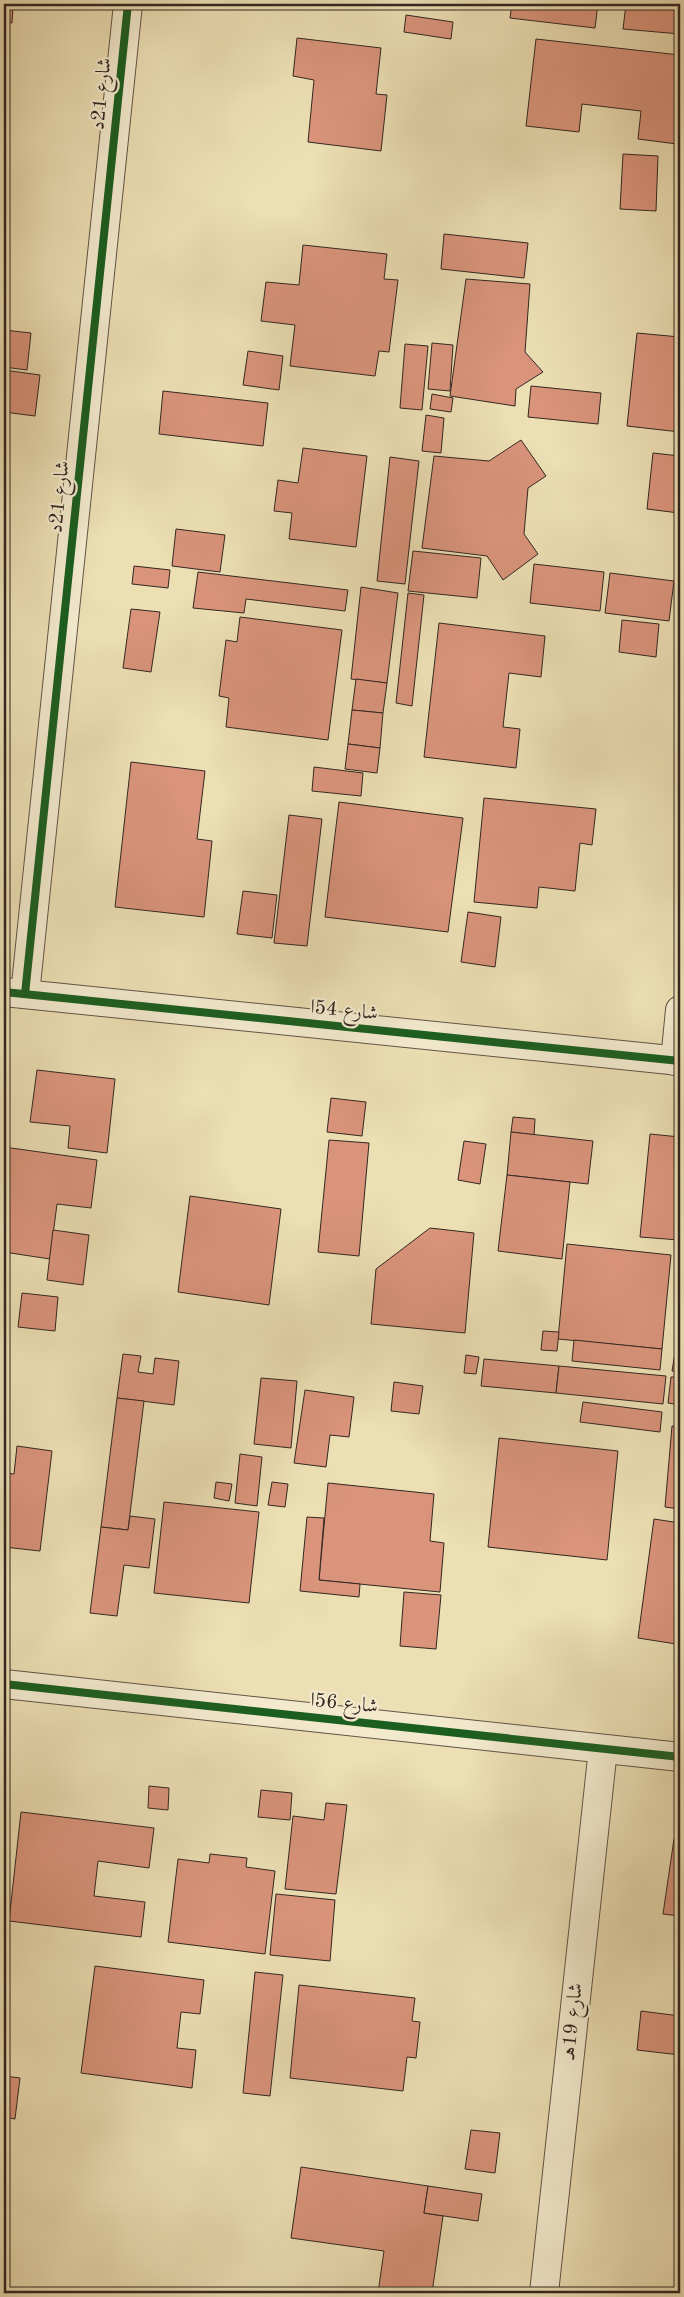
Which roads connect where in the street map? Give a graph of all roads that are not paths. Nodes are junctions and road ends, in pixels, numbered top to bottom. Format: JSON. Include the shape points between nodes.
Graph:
{"nodes":[{"id":1,"x":128,"y":4,"type":"edge"},
{"id":2,"x":14,"y":993,"type":"edge"},
{"id":3,"x":680,"y":1010,"type":"edge"},
{"id":4,"x":678,"y":1061,"type":"edge"},
{"id":5,"x":4,"y":1684,"type":"edge"},
{"id":6,"x":603,"y":1749,"type":"junction"},
{"id":7,"x":680,"y":1757,"type":"edge"},
{"id":8,"x":544,"y":2293,"type":"edge"}],
"edges":[{"from":1,"to":2,"type":"street","name":"شارع 21د"},
{"from":2,"to":4,"type":"street","name":"شارع 54ا"},
{"from":3,"to":4,"type":"street"},
{"from":5,"to":6,"type":"street","name":"شارع 56ا"},
{"from":6,"to":7,"type":"street","name":"شارع 56ا"},
{"from":6,"to":8,"type":"street","name":"شارع 19هـ"}]}
